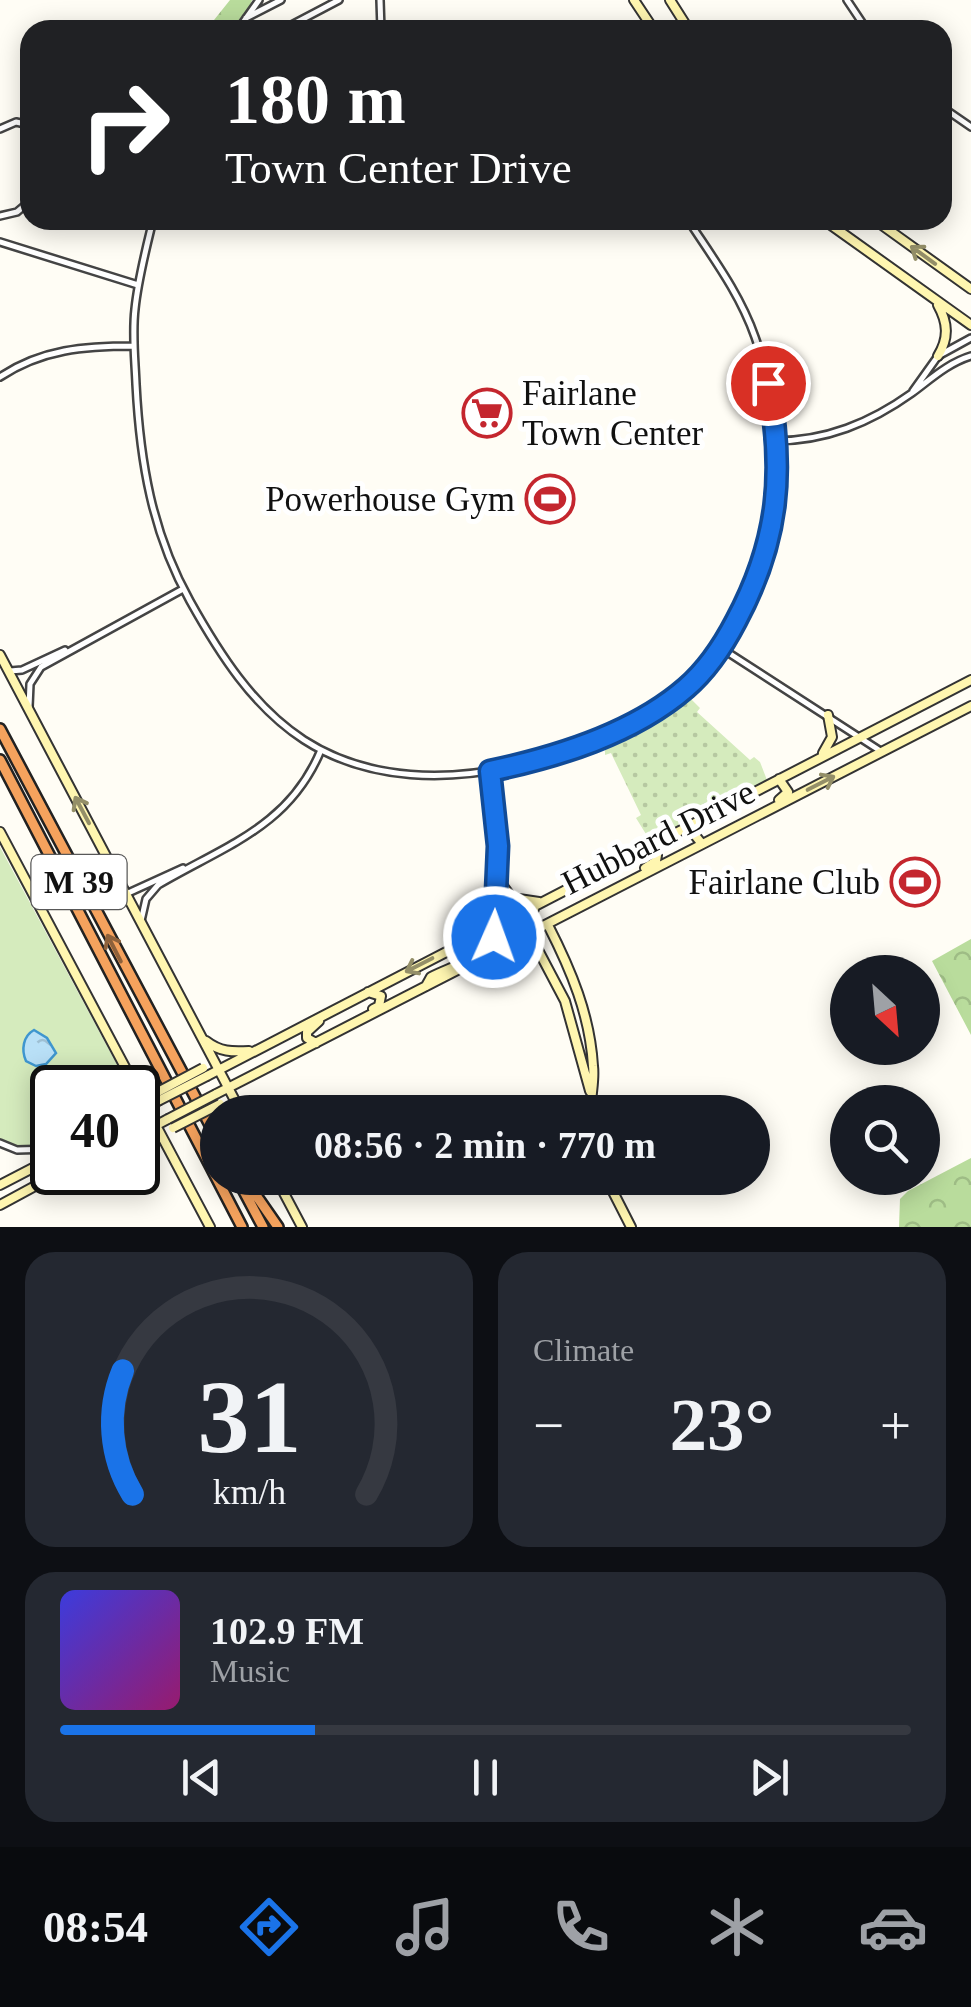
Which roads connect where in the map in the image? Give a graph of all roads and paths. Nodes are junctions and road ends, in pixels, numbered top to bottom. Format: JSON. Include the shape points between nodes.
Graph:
{"nodes":[{"id":1,"x":258,"y":0,"type":"edge"},
{"id":2,"x":281,"y":0,"type":"edge"},
{"id":3,"x":339,"y":0,"type":"edge"},
{"id":4,"x":246,"y":18,"type":"joint"},
{"id":5,"x":301,"y":20,"type":"edge"},
{"id":6,"x":151,"y":230,"type":"edge"},
{"id":7,"x":695,"y":230,"type":"edge"},
{"id":8,"x":838,"y":230,"type":"edge"},
{"id":9,"x":889,"y":230,"type":"edge"},
{"id":10,"x":0,"y":242,"type":"edge"},
{"id":11,"x":138,"y":285,"type":"junction"},
{"id":12,"x":971,"y":289,"type":"edge"},
{"id":13,"x":932,"y":297,"type":"junction"},
{"id":14,"x":971,"y":322,"type":"edge"},
{"id":15,"x":971,"y":338,"type":"edge"},
{"id":16,"x":134,"y":346,"type":"junction"},
{"id":17,"x":938,"y":356,"type":"junction"},
{"id":18,"x":971,"y":356,"type":"edge"},
{"id":19,"x":0,"y":377,"type":"edge"},
{"id":20,"x":912,"y":393,"type":"junction"},
{"id":21,"x":774,"y":441,"type":"junction"},
{"id":22,"x":184,"y":589,"type":"junction"},
{"id":23,"x":86,"y":640,"type":"junction"},
{"id":24,"x":721,"y":648,"type":"junction"},
{"id":25,"x":0,"y":655,"type":"edge"},
{"id":26,"x":9,"y":672,"type":"junction"},
{"id":27,"x":971,"y":680,"type":"edge"},
{"id":28,"x":971,"y":706,"type":"edge"},
{"id":29,"x":29,"y":710,"type":"junction"},
{"id":30,"x":828,"y":716,"type":"junction"},
{"id":31,"x":0,"y":729,"type":"edge"},
{"id":32,"x":859,"y":737,"type":"junction"},
{"id":33,"x":322,"y":750,"type":"junction"},
{"id":34,"x":882,"y":752,"type":"junction"},
{"id":35,"x":817,"y":759,"type":"junction"},
{"id":36,"x":1,"y":763,"type":"edge"},
{"id":37,"x":490,"y":771,"type":"junction"},
{"id":38,"x":778,"y":779,"type":"junction"},
{"id":39,"x":730,"y":804,"type":"junction"},
{"id":40,"x":737,"y":826,"type":"junction"},
{"id":41,"x":0,"y":832,"type":"edge"},
{"id":42,"x":702,"y":844,"type":"junction"},
{"id":43,"x":650,"y":845,"type":"junction"},
{"id":44,"x":186,"y":867,"type":"junction"},
{"id":45,"x":599,"y":872,"type":"junction"},
{"id":46,"x":497,"y":878,"type":"junction"},
{"id":47,"x":126,"y":894,"type":"junction"},
{"id":48,"x":595,"y":900,"type":"junction"},
{"id":49,"x":539,"y":902,"type":"junction"},
{"id":50,"x":142,"y":920,"type":"junction"},
{"id":51,"x":548,"y":925,"type":"junction"},
{"id":52,"x":494,"y":926,"type":"junction"},
{"id":53,"x":531,"y":934,"type":"junction"},
{"id":54,"x":565,"y":958,"type":"junction"},
{"id":55,"x":548,"y":967,"type":"junction"},
{"id":56,"x":423,"y":989,"type":"junction"},
{"id":57,"x":366,"y":992,"type":"junction"},
{"id":58,"x":565,"y":1001,"type":"junction"},
{"id":59,"x":333,"y":1008,"type":"junction"},
{"id":60,"x":584,"y":1009,"type":"junction"},
{"id":61,"x":588,"y":1030,"type":"junction"},
{"id":62,"x":576,"y":1032,"type":"junction"},
{"id":63,"x":328,"y":1037,"type":"junction"},
{"id":64,"x":203,"y":1038,"type":"junction"},
{"id":65,"x":316,"y":1043,"type":"junction"},
{"id":66,"x":210,"y":1050,"type":"junction"},
{"id":67,"x":253,"y":1050,"type":"junction"},
{"id":68,"x":125,"y":1065,"type":"edge"},
{"id":69,"x":219,"y":1070,"type":"junction"},
{"id":70,"x":205,"y":1072,"type":"junction"},
{"id":71,"x":228,"y":1087,"type":"junction"},
{"id":72,"x":590,"y":1091,"type":"junction"},
{"id":73,"x":232,"y":1095,"type":"edge"},
{"id":74,"x":590,"y":1095,"type":"edge"},
{"id":75,"x":160,"y":1096,"type":"edge"},
{"id":76,"x":200,"y":1106,"type":"edge"},
{"id":77,"x":200,"y":1114,"type":"edge"},
{"id":78,"x":160,"y":1123,"type":"edge"},
{"id":79,"x":160,"y":1128,"type":"edge"},
{"id":80,"x":0,"y":1143,"type":"edge"},
{"id":81,"x":168,"y":1145,"type":"junction"},
{"id":82,"x":200,"y":1147,"type":"edge"},
{"id":83,"x":30,"y":1151,"type":"edge"},
{"id":84,"x":30,"y":1169,"type":"edge"},
{"id":85,"x":0,"y":1185,"type":"edge"},
{"id":86,"x":30,"y":1189,"type":"edge"},
{"id":87,"x":224,"y":1195,"type":"edge"},
{"id":88,"x":225,"y":1195,"type":"edge"},
{"id":89,"x":249,"y":1195,"type":"edge"},
{"id":90,"x":254,"y":1195,"type":"edge"},
{"id":91,"x":285,"y":1195,"type":"edge"},
{"id":92,"x":615,"y":1195,"type":"edge"},
{"id":93,"x":0,"y":1205,"type":"edge"},
{"id":94,"x":210,"y":1227,"type":"edge"},
{"id":95,"x":234,"y":1227,"type":"edge"},
{"id":96,"x":242,"y":1227,"type":"edge"},
{"id":97,"x":263,"y":1227,"type":"edge"},
{"id":98,"x":278,"y":1227,"type":"edge"},
{"id":99,"x":302,"y":1227,"type":"edge"},
{"id":100,"x":632,"y":1227,"type":"edge"}],
"edges":[{"from":1,"to":4,"type":"street"},
{"from":2,"to":4,"type":"street"},
{"from":3,"to":5,"type":"street"},
{"from":6,"to":11,"type":"street"},
{"from":7,"to":21,"type":"street","via":[[755,337]]},
{"from":8,"to":13,"type":"street"},
{"from":12,"to":9,"type":"street","one_way":true},
{"from":10,"to":11,"type":"street"},
{"from":11,"to":16,"type":"street"},
{"from":13,"to":14,"type":"street"},
{"from":13,"to":17,"type":"street","via":[[947,327]]},
{"from":15,"to":17,"type":"street"},
{"from":16,"to":19,"type":"street","via":[[58,351]]},
{"from":16,"to":22,"type":"street","via":[[144,472],[163,546]]},
{"from":17,"to":20,"type":"street"},
{"from":18,"to":20,"type":"street"},
{"from":20,"to":21,"type":"street","via":[[840,432]]},
{"from":21,"to":24,"type":"street","via":[[776,504],[768,548]]},
{"from":22,"to":23,"type":"street"},
{"from":22,"to":33,"type":"street","via":[[254,696],[286,728]]},
{"from":23,"to":26,"type":"street"},
{"from":23,"to":29,"type":"street","via":[[36,673]]},
{"from":24,"to":30,"type":"street"},
{"from":24,"to":37,"type":"street","via":[[688,687],[640,718],[569,750]]},
{"from":25,"to":26,"type":"street"},
{"from":26,"to":29,"type":"street"},
{"from":27,"to":32,"type":"street","name":"Hubbard Drive"},
{"from":28,"to":34,"type":"street","name":"Hubbard Drive"},
{"from":47,"to":29,"type":"street","one_way":true},
{"from":30,"to":32,"type":"street"},
{"from":30,"to":35,"type":"street","via":[[832,737]]},
{"from":76,"to":31,"type":"highway","number":"M 39","one_way":true},
{"from":32,"to":34,"type":"street"},
{"from":32,"to":35,"type":"street","name":"Hubbard Drive"},
{"from":33,"to":37,"type":"street","via":[[401,774]]},
{"from":33,"to":44,"type":"street","via":[[283,810]]},
{"from":40,"to":34,"type":"street","name":"Hubbard Drive","one_way":true},
{"from":35,"to":38,"type":"street","name":"Hubbard Drive"},
{"from":36,"to":82,"type":"highway","number":"M 39"},
{"from":37,"to":46,"type":"street"},
{"from":38,"to":39,"type":"street","name":"Hubbard Drive"},
{"from":38,"to":40,"type":"street","via":[[788,792],[784,798]]},
{"from":39,"to":42,"type":"street","via":[[697,824],[694,834]]},
{"from":39,"to":43,"type":"street","name":"Hubbard Drive"},
{"from":40,"to":42,"type":"street","name":"Hubbard Drive"},
{"from":41,"to":68,"type":"street"},
{"from":42,"to":48,"type":"street","name":"Hubbard Drive"},
{"from":43,"to":45,"type":"street","name":"Hubbard Drive"},
{"from":43,"to":48,"type":"street","via":[[658,855],[652,865]]},
{"from":44,"to":47,"type":"street"},
{"from":44,"to":50,"type":"street","via":[[152,890]]},
{"from":45,"to":49,"type":"street","name":"Hubbard Drive"},
{"from":45,"to":53,"type":"street","via":[[530,912],[525,922]]},
{"from":46,"to":49,"type":"street","via":[[512,898]]},
{"from":46,"to":52,"type":"street"},
{"from":47,"to":50,"type":"street"},
{"from":48,"to":51,"type":"street","name":"Hubbard Drive"},
{"from":49,"to":52,"type":"street","name":"Hubbard Drive"},
{"from":50,"to":64,"type":"street"},
{"from":51,"to":53,"type":"street","name":"Hubbard Drive"},
{"from":51,"to":54,"type":"street"},
{"from":52,"to":56,"type":"street","via":[[486,949],[431,977]]},
{"from":52,"to":57,"type":"street","name":"Hubbard Drive","one_way":true},
{"from":53,"to":55,"type":"street"},
{"from":53,"to":56,"type":"street","name":"Hubbard Drive"},
{"from":54,"to":55,"type":"street"},
{"from":54,"to":60,"type":"street"},
{"from":55,"to":58,"type":"street"},
{"from":56,"to":63,"type":"street","name":"Hubbard Drive"},
{"from":57,"to":59,"type":"street","name":"Hubbard Drive"},
{"from":57,"to":63,"type":"street","via":[[381,996],[378,1006]]},
{"from":58,"to":60,"type":"street"},
{"from":58,"to":62,"type":"street"},
{"from":59,"to":65,"type":"street","via":[[307,1032]]},
{"from":59,"to":67,"type":"street","name":"Hubbard Drive"},
{"from":60,"to":61,"type":"street"},
{"from":61,"to":62,"type":"street"},
{"from":61,"to":72,"type":"street"},
{"from":62,"to":72,"type":"street"},
{"from":63,"to":65,"type":"street","name":"Hubbard Drive"},
{"from":64,"to":66,"type":"street"},
{"from":64,"to":67,"type":"street","via":[[229,1052]]},
{"from":65,"to":71,"type":"street","name":"Hubbard Drive"},
{"from":66,"to":69,"type":"street"},
{"from":66,"to":70,"type":"street"},
{"from":67,"to":69,"type":"street","name":"Hubbard Drive"},
{"from":69,"to":70,"type":"street","name":"Hubbard Drive"},
{"from":69,"to":71,"type":"street"},
{"from":70,"to":75,"type":"street","name":"Hubbard Drive","bridge":true},
{"from":71,"to":73,"type":"street"},
{"from":71,"to":78,"type":"street","name":"Hubbard Drive","bridge":true},
{"from":72,"to":74,"type":"street"},
{"from":77,"to":81,"type":"street","bridge":true,"via":[[173,1128]]},
{"from":79,"to":81,"type":"street"},
{"from":80,"to":83,"type":"street"},
{"from":81,"to":94,"type":"street"},
{"from":84,"to":85,"type":"street"},
{"from":86,"to":93,"type":"street"},
{"from":87,"to":95,"type":"highway"},
{"from":88,"to":96,"type":"highway","number":"M 39"},
{"from":89,"to":97,"type":"highway"},
{"from":90,"to":98,"type":"highway"},
{"from":91,"to":99,"type":"street"},
{"from":92,"to":100,"type":"street"}]}
